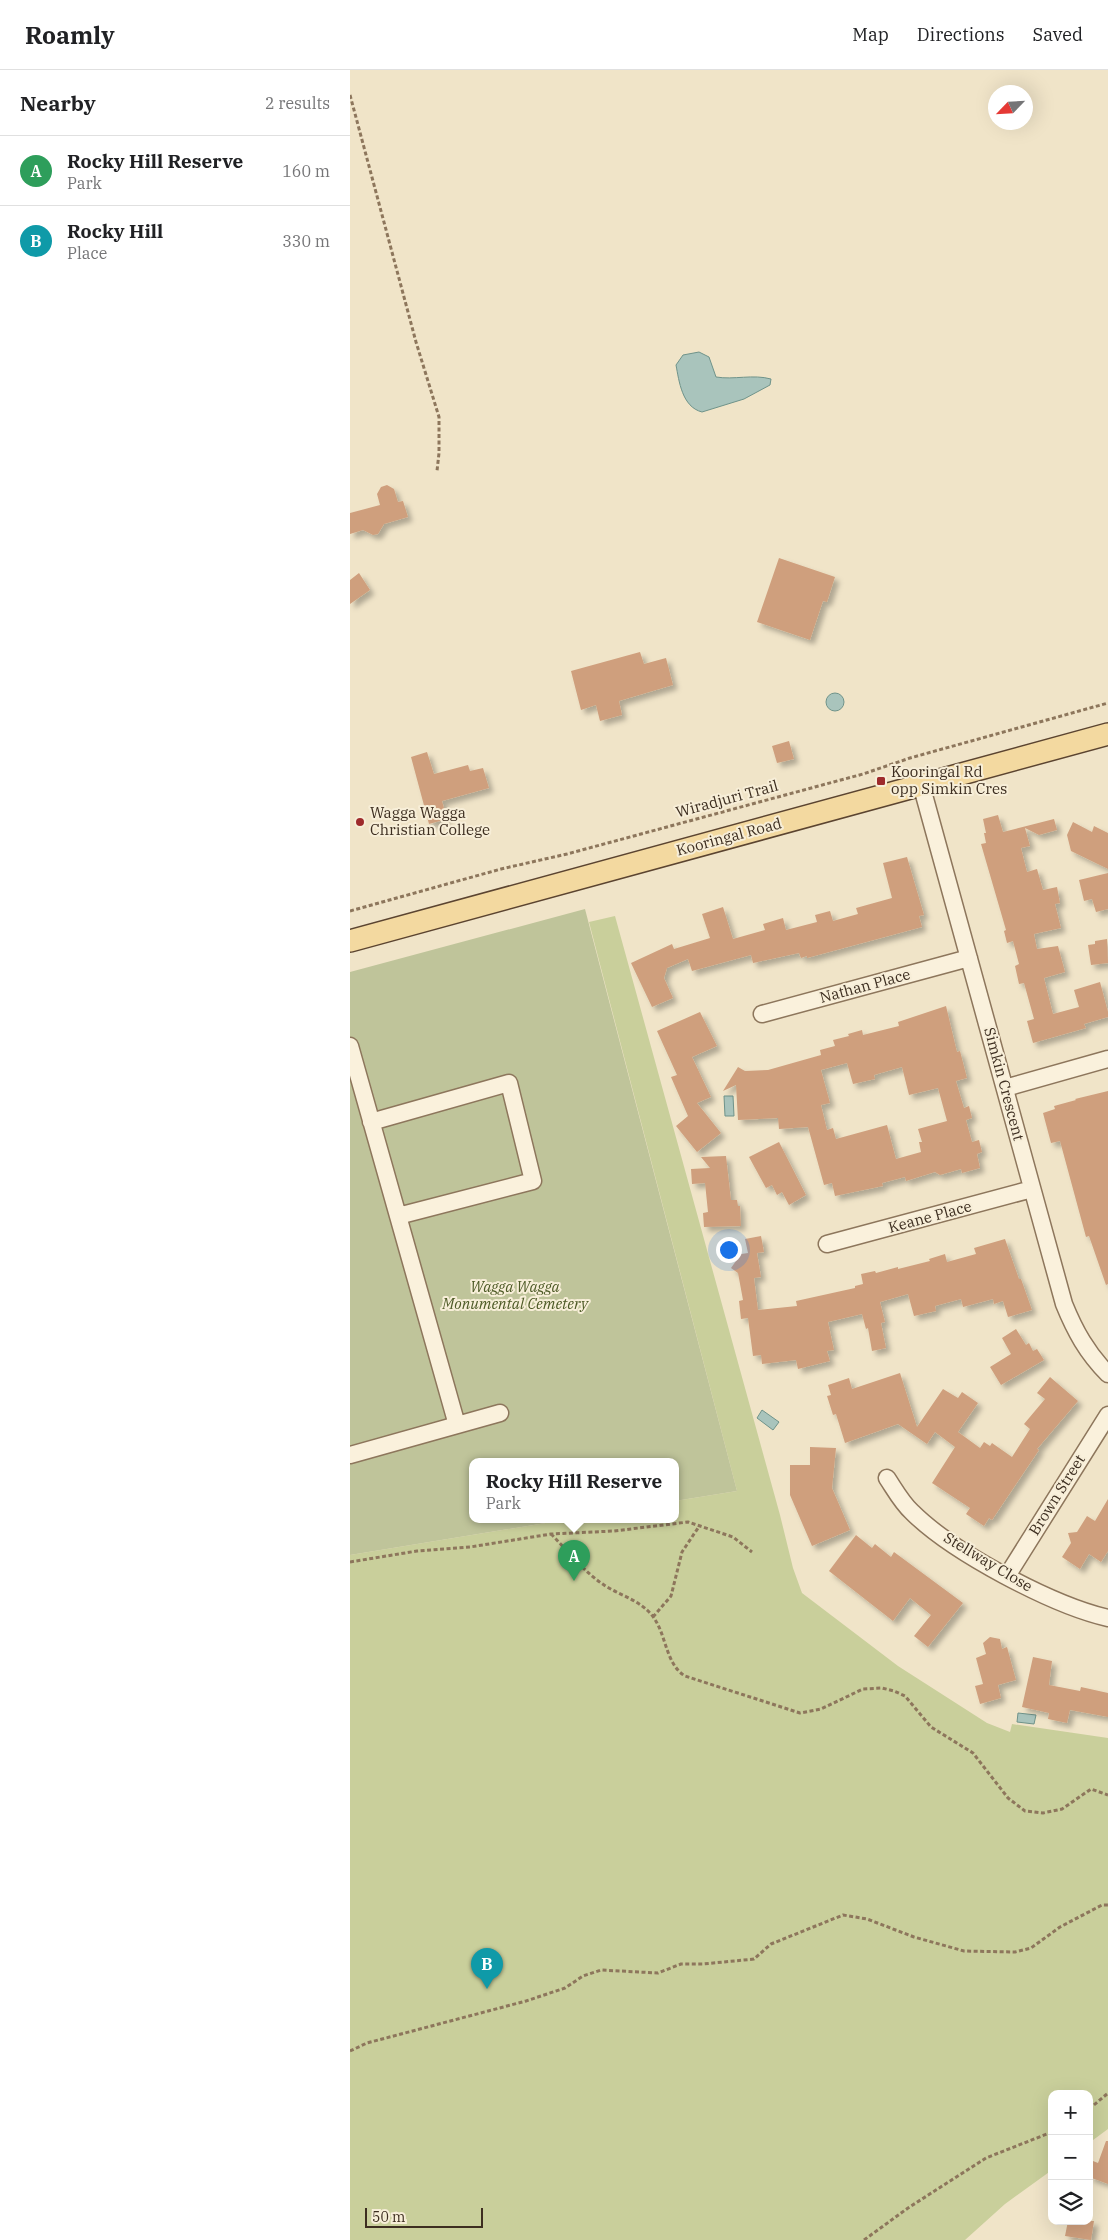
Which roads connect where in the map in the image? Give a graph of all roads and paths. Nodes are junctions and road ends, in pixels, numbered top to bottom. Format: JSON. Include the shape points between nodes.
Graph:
{"nodes":[{"id":1,"x":350,"y":95,"type":"edge"},
{"id":2,"x":437,"y":471,"type":"dead end"},
{"id":3,"x":1108,"y":703,"type":"edge"},
{"id":4,"x":1108,"y":734,"type":"edge"},
{"id":5,"x":921,"y":784,"type":"junction"},
{"id":6,"x":350,"y":911,"type":"edge"},
{"id":7,"x":350,"y":941,"type":"edge"},
{"id":8,"x":969,"y":958,"type":"junction"},
{"id":9,"x":762,"y":1014,"type":"dead end"},
{"id":10,"x":350,"y":1046,"type":"edge"},
{"id":11,"x":1108,"y":1059,"type":"edge"},
{"id":12,"x":1005,"y":1088,"type":"junction"},
{"id":13,"x":372,"y":1122,"type":"junction"},
{"id":14,"x":1032,"y":1189,"type":"junction"},
{"id":15,"x":398,"y":1216,"type":"junction"},
{"id":16,"x":828,"y":1244,"type":"dead end"},
{"id":17,"x":1108,"y":1374,"type":"edge"},
{"id":18,"x":500,"y":1413,"type":"dead end"},
{"id":19,"x":1108,"y":1415,"type":"edge"},
{"id":20,"x":457,"y":1425,"type":"junction"},
{"id":21,"x":350,"y":1455,"type":"edge"},
{"id":22,"x":887,"y":1478,"type":"dead end"},
{"id":23,"x":700,"y":1525,"type":"junction"},
{"id":24,"x":551,"y":1534,"type":"junction"},
{"id":25,"x":752,"y":1552,"type":"dead end"},
{"id":26,"x":350,"y":1562,"type":"edge"},
{"id":27,"x":1007,"y":1576,"type":"junction"},
{"id":28,"x":653,"y":1617,"type":"junction"},
{"id":29,"x":1108,"y":1618,"type":"edge"},
{"id":30,"x":1108,"y":1795,"type":"edge"},
{"id":31,"x":1108,"y":1904,"type":"edge"},
{"id":32,"x":350,"y":2051,"type":"edge"},
{"id":33,"x":1108,"y":2093,"type":"edge"},
{"id":34,"x":1093,"y":2106,"type":"edge"},
{"id":35,"x":1048,"y":2134,"type":"edge"},
{"id":36,"x":864,"y":2240,"type":"edge"}],
"edges":[{"from":1,"to":2,"type":"path","via":[[439,417]]},
{"from":3,"to":6,"type":"path","name":"Wiradjuri Trail","via":[[863,774]]},
{"from":4,"to":5,"type":"main road","name":"Kooringal Road"},
{"from":5,"to":7,"type":"main road","name":"Kooringal Road"},
{"from":5,"to":8,"type":"street","name":"Simkin Crescent"},
{"from":8,"to":9,"type":"street","name":"Nathan Place"},
{"from":8,"to":12,"type":"street","name":"Simkin Crescent"},
{"from":10,"to":13,"type":"street"},
{"from":11,"to":12,"type":"street"},
{"from":12,"to":14,"type":"street","name":"Simkin Crescent"},
{"from":13,"to":15,"type":"street"},
{"from":13,"to":15,"type":"street","via":[[509,1083],[533,1180]]},
{"from":14,"to":16,"type":"street","name":"Keane Place"},
{"from":14,"to":17,"type":"street","name":"Simkin Crescent","via":[[1068,1313],[1089,1353]]},
{"from":15,"to":20,"type":"street"},
{"from":18,"to":20,"type":"street"},
{"from":19,"to":27,"type":"street","name":"Brown Street"},
{"from":20,"to":21,"type":"street"},
{"from":22,"to":27,"type":"street","name":"Stellway Close","via":[[902,1502],[918,1519],[963,1551]]},
{"from":23,"to":24,"type":"path","via":[[688,1522]]},
{"from":23,"to":25,"type":"path","via":[[733,1537]]},
{"from":23,"to":28,"type":"path","via":[[682,1552],[671,1596]]},
{"from":24,"to":26,"type":"path"},
{"from":24,"to":28,"type":"path","via":[[591,1575],[627,1596]]},
{"from":27,"to":29,"type":"street","name":"Stellway Close","via":[[1074,1607]]},
{"from":28,"to":30,"type":"path","via":[[677,1671],[800,1713],[822,1709],[863,1689],[882,1688],[906,1696],[931,1727],[973,1753],[1008,1798],[1025,1811],[1044,1813],[1062,1809],[1091,1789]]},
{"from":31,"to":32,"type":"path","via":[[1060,1927],[1030,1948],[1015,1952],[964,1951],[843,1914],[771,1944],[754,1959],[680,1964],[658,1973],[601,1970],[564,1988],[526,2001],[367,2043]]},
{"from":33,"to":34,"type":"path"},
{"from":35,"to":36,"type":"path","via":[[986,2158]]}]}
